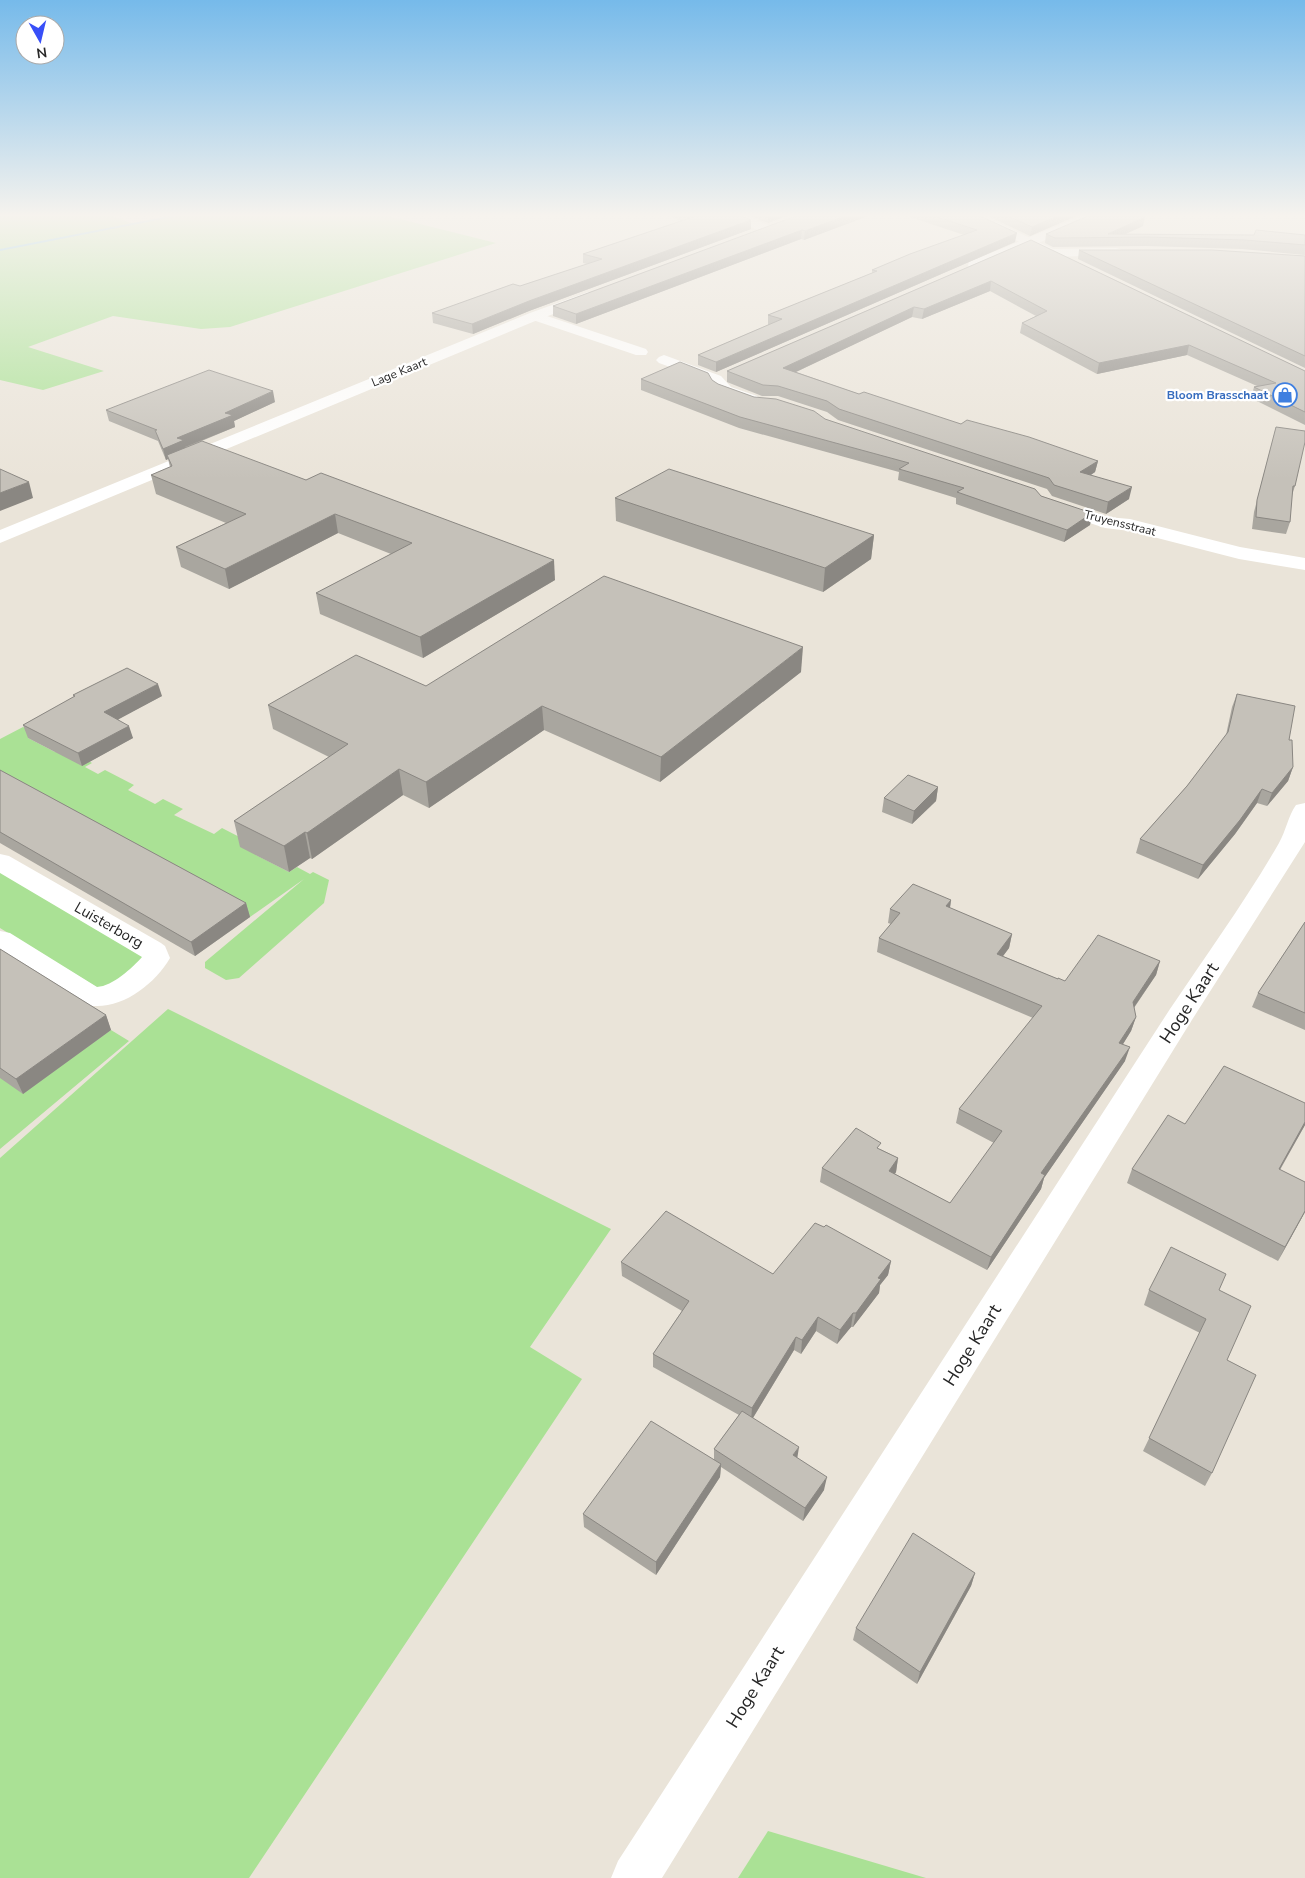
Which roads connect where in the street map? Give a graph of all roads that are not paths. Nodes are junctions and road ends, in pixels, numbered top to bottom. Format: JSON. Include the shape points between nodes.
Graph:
{"nodes":[{"id":1,"x":568,"y":304,"type":"edge"},
{"id":2,"x":535,"y":316,"type":"junction"},
{"id":3,"x":641,"y":352,"type":"dead end"},
{"id":4,"x":664,"y":360,"type":"dead end"},
{"id":5,"x":769,"y":403,"type":"edge"},
{"id":6,"x":1040,"y":495,"type":"edge"},
{"id":7,"x":0,"y":537,"type":"edge"},
{"id":8,"x":1305,"y":564,"type":"edge"},
{"id":9,"x":1305,"y":810,"type":"edge"},
{"id":10,"x":0,"y":862,"type":"edge"},
{"id":11,"x":0,"y":940,"type":"edge"},
{"id":12,"x":635,"y":1878,"type":"edge"}],
"edges":[{"from":1,"to":2,"type":"street","name":"Lage Kaart"},
{"from":2,"to":3,"type":"street"},
{"from":2,"to":7,"type":"street","name":"Lage Kaart"},
{"from":4,"to":5,"type":"street","via":[[721,377],[719,387],[724,390]]},
{"from":6,"to":8,"type":"street","name":"Truyensstraat","via":[[1045,502],[1105,522],[1130,525],[1239,553]]},
{"from":9,"to":12,"type":"street","name":"Hoge Kaart","via":[[1293,841],[1245,918]]},
{"from":10,"to":11,"type":"street","name":"Luisterborg","via":[[152,950],[156,958],[151,966],[113,994],[92,997]]}]}
